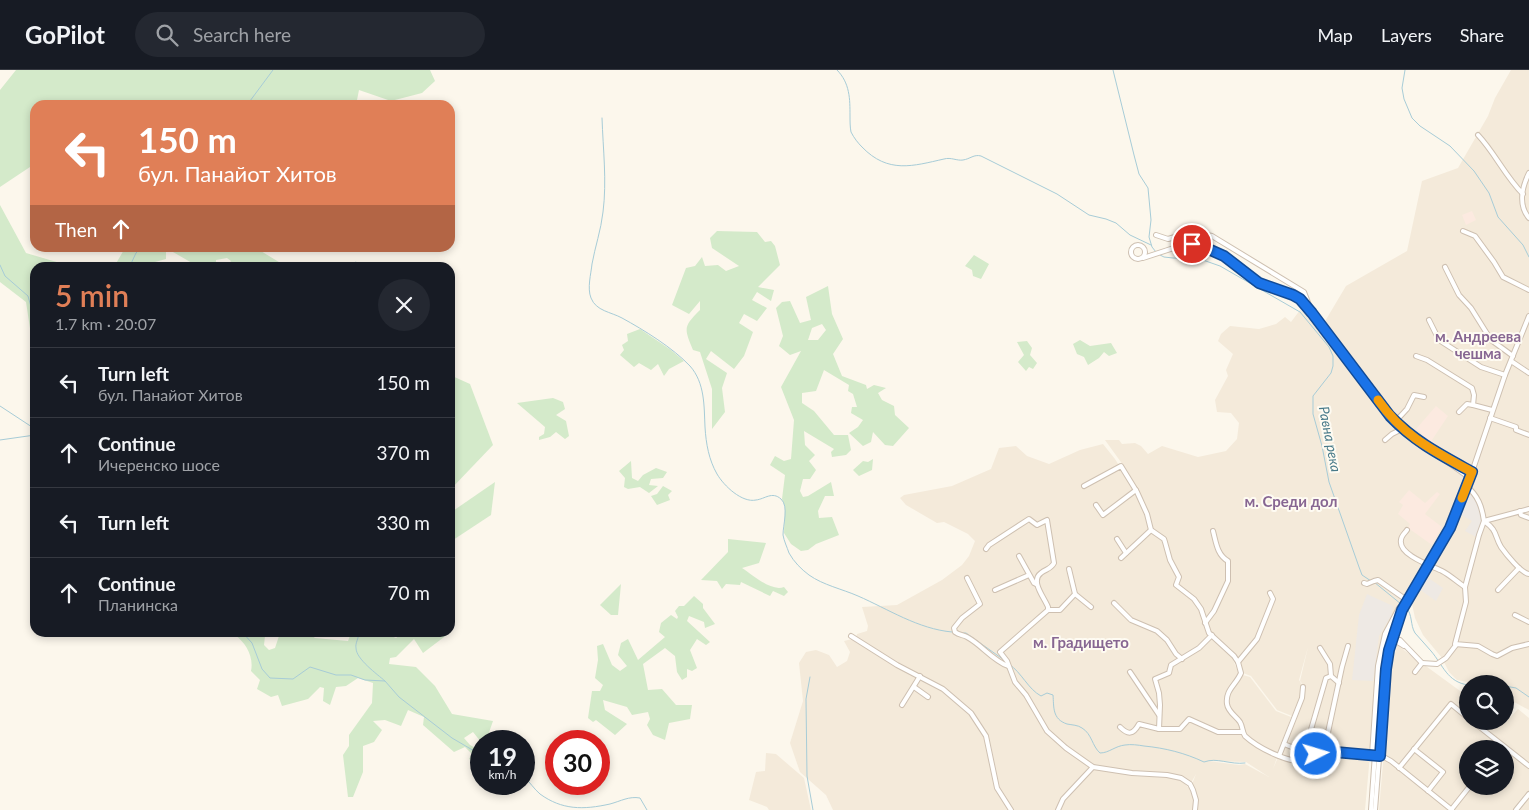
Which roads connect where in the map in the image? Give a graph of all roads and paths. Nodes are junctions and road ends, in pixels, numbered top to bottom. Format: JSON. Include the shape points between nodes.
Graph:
{"nodes":[{"id":1,"x":1478,"y":135,"type":"dead end"},
{"id":2,"x":1529,"y":173,"type":"edge"},
{"id":3,"x":1523,"y":194,"type":"junction"},
{"id":4,"x":1529,"y":218,"type":"edge"},
{"id":5,"x":1463,"y":231,"type":"dead end"},
{"id":6,"x":1156,"y":235,"type":"dead end"},
{"id":7,"x":1145,"y":250,"type":"junction"},
{"id":8,"x":1154,"y":254,"type":"junction"},
{"id":9,"x":1143,"y":258,"type":"junction"},
{"id":10,"x":1445,"y":267,"type":"dead end"},
{"id":11,"x":1529,"y":290,"type":"edge"},
{"id":12,"x":1312,"y":313,"type":"junction"},
{"id":13,"x":1529,"y":316,"type":"edge"},
{"id":14,"x":1429,"y":320,"type":"dead end"},
{"id":15,"x":1416,"y":356,"type":"dead end"},
{"id":16,"x":1513,"y":356,"type":"junction"},
{"id":17,"x":1510,"y":361,"type":"junction"},
{"id":18,"x":1529,"y":373,"type":"edge"},
{"id":19,"x":1505,"y":374,"type":"junction"},
{"id":20,"x":1424,"y":397,"type":"dead end"},
{"id":21,"x":1473,"y":405,"type":"junction"},
{"id":22,"x":1492,"y":410,"type":"junction"},
{"id":23,"x":1459,"y":412,"type":"dead end"},
{"id":24,"x":1490,"y":418,"type":"junction"},
{"id":25,"x":1395,"y":422,"type":"junction"},
{"id":26,"x":1402,"y":429,"type":"junction"},
{"id":27,"x":1529,"y":435,"type":"edge"},
{"id":28,"x":1385,"y":440,"type":"dead end"},
{"id":29,"x":1445,"y":459,"type":"junction"},
{"id":30,"x":1476,"y":461,"type":"junction"},
{"id":31,"x":1464,"y":468,"type":"junction"},
{"id":32,"x":1472,"y":472,"type":"junction"},
{"id":33,"x":1470,"y":478,"type":"junction"},
{"id":34,"x":1084,"y":486,"type":"dead end"},
{"id":35,"x":1466,"y":486,"type":"junction"},
{"id":36,"x":1136,"y":490,"type":"junction"},
{"id":37,"x":1096,"y":505,"type":"dead end"},
{"id":38,"x":1529,"y":509,"type":"edge"},
{"id":39,"x":1520,"y":511,"type":"junction"},
{"id":40,"x":1529,"y":518,"type":"edge"},
{"id":41,"x":1484,"y":521,"type":"junction"},
{"id":42,"x":1152,"y":530,"type":"junction"},
{"id":43,"x":1407,"y":530,"type":"dead end"},
{"id":44,"x":1212,"y":531,"type":"dead end"},
{"id":45,"x":1117,"y":539,"type":"dead end"},
{"id":46,"x":986,"y":549,"type":"dead end"},
{"id":47,"x":1126,"y":553,"type":"junction"},
{"id":48,"x":1020,"y":556,"type":"dead end"},
{"id":49,"x":1121,"y":558,"type":"dead end"},
{"id":50,"x":1429,"y":565,"type":"junction"},
{"id":51,"x":1519,"y":568,"type":"junction"},
{"id":52,"x":1069,"y":569,"type":"dead end"},
{"id":53,"x":1529,"y":574,"type":"edge"},
{"id":54,"x":1029,"y":575,"type":"junction"},
{"id":55,"x":967,"y":578,"type":"dead end"},
{"id":56,"x":1036,"y":584,"type":"junction"},
{"id":57,"x":1364,"y":584,"type":"dead end"},
{"id":58,"x":1465,"y":587,"type":"junction"},
{"id":59,"x":995,"y":590,"type":"dead end"},
{"id":60,"x":1498,"y":590,"type":"dead end"},
{"id":61,"x":1270,"y":593,"type":"dead end"},
{"id":62,"x":1075,"y":594,"type":"junction"},
{"id":63,"x":1408,"y":601,"type":"junction"},
{"id":64,"x":1114,"y":602,"type":"dead end"},
{"id":65,"x":1091,"y":607,"type":"dead end"},
{"id":66,"x":1401,"y":609,"type":"junction"},
{"id":67,"x":1048,"y":610,"type":"junction"},
{"id":68,"x":1515,"y":615,"type":"dead end"},
{"id":69,"x":1529,"y":622,"type":"edge"},
{"id":70,"x":1205,"y":623,"type":"junction"},
{"id":71,"x":1212,"y":635,"type":"junction"},
{"id":72,"x":851,"y":636,"type":"dead end"},
{"id":73,"x":1388,"y":636,"type":"junction"},
{"id":74,"x":1392,"y":639,"type":"junction"},
{"id":75,"x":1529,"y":644,"type":"edge"},
{"id":76,"x":1456,"y":645,"type":"junction"},
{"id":77,"x":1348,"y":646,"type":"dead end"},
{"id":78,"x":1320,"y":648,"type":"dead end"},
{"id":79,"x":1182,"y":659,"type":"junction"},
{"id":80,"x":1238,"y":662,"type":"junction"},
{"id":81,"x":1422,"y":663,"type":"junction"},
{"id":82,"x":1008,"y":664,"type":"junction"},
{"id":83,"x":1130,"y":672,"type":"dead end"},
{"id":84,"x":1415,"y":672,"type":"dead end"},
{"id":85,"x":920,"y":676,"type":"junction"},
{"id":86,"x":1331,"y":676,"type":"junction"},
{"id":87,"x":1339,"y":683,"type":"junction"},
{"id":88,"x":914,"y":687,"type":"junction"},
{"id":89,"x":1303,"y":687,"type":"dead end"},
{"id":90,"x":928,"y":696,"type":"dead end"},
{"id":91,"x":902,"y":704,"type":"dead end"},
{"id":92,"x":1459,"y":711,"type":"edge"},
{"id":93,"x":1159,"y":714,"type":"junction"},
{"id":94,"x":1120,"y":727,"type":"dead end"},
{"id":95,"x":1159,"y":729,"type":"junction"},
{"id":96,"x":1482,"y":730,"type":"edge"},
{"id":97,"x":1243,"y":732,"type":"junction"},
{"id":98,"x":1494,"y":740,"type":"edge"},
{"id":99,"x":1284,"y":744,"type":"junction"},
{"id":100,"x":1414,"y":749,"type":"junction"},
{"id":101,"x":1305,"y":750,"type":"junction"},
{"id":102,"x":1317,"y":751,"type":"junction"},
{"id":103,"x":1324,"y":751,"type":"junction"},
{"id":104,"x":1376,"y":755,"type":"junction"},
{"id":105,"x":1279,"y":756,"type":"junction"},
{"id":106,"x":1514,"y":756,"type":"edge"},
{"id":107,"x":1529,"y":766,"type":"edge"},
{"id":108,"x":1093,"y":767,"type":"junction"},
{"id":109,"x":1399,"y":768,"type":"junction"},
{"id":110,"x":1428,"y":790,"type":"junction"},
{"id":111,"x":1529,"y":794,"type":"edge"},
{"id":112,"x":1463,"y":795,"type":"edge"},
{"id":113,"x":1011,"y":810,"type":"edge"},
{"id":114,"x":1058,"y":810,"type":"edge"},
{"id":115,"x":1195,"y":810,"type":"edge"},
{"id":116,"x":1370,"y":810,"type":"edge"},
{"id":117,"x":1375,"y":810,"type":"edge"},
{"id":118,"x":1451,"y":810,"type":"edge"},
{"id":119,"x":1516,"y":810,"type":"edge"}],
"edges":[{"from":1,"to":3,"type":"street"},
{"from":2,"to":3,"type":"street"},
{"from":3,"to":4,"type":"street","via":[[1523,210]]},
{"from":5,"to":11,"type":"street","via":[[1475,236],[1503,277]]},
{"from":6,"to":12,"type":"street","via":[[1168,239],[1192,232],[1212,236],[1304,292]]},
{"from":7,"to":8,"type":"street"},
{"from":7,"to":9,"type":"street"},
{"from":7,"to":9,"type":"street","via":[[1139,245],[1132,249],[1134,258]]},
{"from":8,"to":9,"type":"street"},
{"from":8,"to":12,"type":"street","via":[[1186,244],[1206,248],[1235,264],[1259,283],[1296,296]]},
{"from":10,"to":16,"type":"street","via":[[1459,295],[1491,340]]},
{"from":12,"to":25,"type":"street"},
{"from":13,"to":16,"type":"street"},
{"from":14,"to":19,"type":"street","via":[[1439,340],[1481,367]]},
{"from":15,"to":21,"type":"street","via":[[1472,388]]},
{"from":16,"to":17,"type":"street"},
{"from":17,"to":18,"type":"street"},
{"from":17,"to":19,"type":"street"},
{"from":19,"to":22,"type":"street"},
{"from":20,"to":25,"type":"street","via":[[1414,395]]},
{"from":21,"to":22,"type":"street"},
{"from":21,"to":23,"type":"street","via":[[1468,404]]},
{"from":22,"to":24,"type":"street"},
{"from":24,"to":27,"type":"street"},
{"from":24,"to":30,"type":"street"},
{"from":25,"to":26,"type":"street"},
{"from":26,"to":28,"type":"street"},
{"from":26,"to":29,"type":"street"},
{"from":29,"to":31,"type":"street"},
{"from":29,"to":33,"type":"street"},
{"from":30,"to":31,"type":"street"},
{"from":30,"to":32,"type":"street"},
{"from":31,"to":32,"type":"street"},
{"from":32,"to":33,"type":"street"},
{"from":33,"to":35,"type":"street"},
{"from":34,"to":36,"type":"street","via":[[1122,466]]},
{"from":35,"to":41,"type":"street","via":[[1481,506]]},
{"from":35,"to":50,"type":"street","via":[[1450,528]]},
{"from":36,"to":37,"type":"street","via":[[1104,515]]},
{"from":36,"to":42,"type":"street"},
{"from":38,"to":39,"type":"street"},
{"from":39,"to":40,"type":"street","via":[[1521,515]]},
{"from":39,"to":41,"type":"street"},
{"from":41,"to":51,"type":"street","via":[[1495,531],[1500,546]]},
{"from":41,"to":58,"type":"street"},
{"from":42,"to":47,"type":"street"},
{"from":42,"to":70,"type":"street","via":[[1166,542],[1170,560],[1179,577],[1176,585],[1194,599]]},
{"from":43,"to":50,"type":"street","via":[[1401,539],[1403,547],[1410,556]]},
{"from":44,"to":70,"type":"street","via":[[1223,558],[1228,560],[1228,581]]},
{"from":45,"to":47,"type":"street"},
{"from":46,"to":56,"type":"street","via":[[1029,519],[1037,525],[1047,520],[1054,563],[1036,578]]},
{"from":47,"to":49,"type":"street"},
{"from":48,"to":54,"type":"street"},
{"from":50,"to":58,"type":"street"},
{"from":50,"to":63,"type":"street"},
{"from":51,"to":53,"type":"street"},
{"from":51,"to":60,"type":"street"},
{"from":52,"to":62,"type":"street"},
{"from":54,"to":56,"type":"street"},
{"from":54,"to":59,"type":"street"},
{"from":55,"to":82,"type":"street","via":[[980,604],[954,628],[1000,663]]},
{"from":56,"to":67,"type":"street"},
{"from":57,"to":63,"type":"street","via":[[1378,580]]},
{"from":58,"to":76,"type":"street","via":[[1466,602]]},
{"from":61,"to":80,"type":"street","via":[[1273,599],[1257,639]]},
{"from":62,"to":65,"type":"street"},
{"from":62,"to":67,"type":"street","via":[[1060,610]]},
{"from":63,"to":66,"type":"street"},
{"from":64,"to":79,"type":"street","via":[[1131,620],[1157,631]]},
{"from":66,"to":73,"type":"street"},
{"from":66,"to":74,"type":"street"},
{"from":66,"to":104,"type":"street","via":[[1385,634],[1378,666]]},
{"from":67,"to":82,"type":"street","via":[[1000,652]]},
{"from":68,"to":69,"type":"street"},
{"from":70,"to":71,"type":"street"},
{"from":71,"to":79,"type":"street","via":[[1200,648]]},
{"from":71,"to":80,"type":"street"},
{"from":72,"to":85,"type":"street"},
{"from":73,"to":74,"type":"street"},
{"from":73,"to":104,"type":"street","via":[[1381,669]]},
{"from":74,"to":81,"type":"street"},
{"from":74,"to":104,"type":"street"},
{"from":75,"to":76,"type":"street","via":[[1497,656],[1478,646]]},
{"from":76,"to":81,"type":"street","via":[[1439,663]]},
{"from":77,"to":87,"type":"street"},
{"from":78,"to":86,"type":"street","via":[[1330,664]]},
{"from":79,"to":93,"type":"street","via":[[1171,665],[1168,673],[1155,679]]},
{"from":80,"to":97,"type":"street","via":[[1241,674],[1226,698],[1228,709],[1241,723]]},
{"from":81,"to":84,"type":"street"},
{"from":82,"to":108,"type":"street","via":[[1015,682],[1047,731]]},
{"from":83,"to":93,"type":"street"},
{"from":85,"to":88,"type":"street"},
{"from":85,"to":113,"type":"street","via":[[943,689],[972,713],[989,747],[997,788]]},
{"from":86,"to":87,"type":"street"},
{"from":86,"to":101,"type":"street","via":[[1326,678]]},
{"from":87,"to":103,"type":"street"},
{"from":88,"to":90,"type":"street"},
{"from":88,"to":91,"type":"street"},
{"from":89,"to":99,"type":"street","via":[[1302,698]]},
{"from":92,"to":100,"type":"street","via":[[1451,704]]},
{"from":93,"to":95,"type":"street"},
{"from":94,"to":95,"type":"street","via":[[1130,734],[1139,724]]},
{"from":95,"to":97,"type":"street","via":[[1180,729],[1189,719],[1218,732]]},
{"from":96,"to":98,"type":"street"},
{"from":97,"to":105,"type":"street","via":[[1260,747]]},
{"from":99,"to":101,"type":"street"},
{"from":99,"to":105,"type":"street"},
{"from":100,"to":109,"type":"street"},
{"from":100,"to":110,"type":"street","via":[[1442,772]]},
{"from":101,"to":102,"type":"street"},
{"from":102,"to":103,"type":"street"},
{"from":102,"to":105,"type":"street","via":[[1308,761]]},
{"from":103,"to":104,"type":"street"},
{"from":104,"to":109,"type":"street"},
{"from":104,"to":116,"type":"street"},
{"from":104,"to":117,"type":"street"},
{"from":106,"to":107,"type":"street"},
{"from":108,"to":114,"type":"street","via":[[1063,798]]},
{"from":108,"to":115,"type":"street","via":[[1181,778],[1193,790]]},
{"from":109,"to":110,"type":"street"},
{"from":110,"to":118,"type":"street"},
{"from":111,"to":119,"type":"street"},
{"from":112,"to":118,"type":"street"}]}
